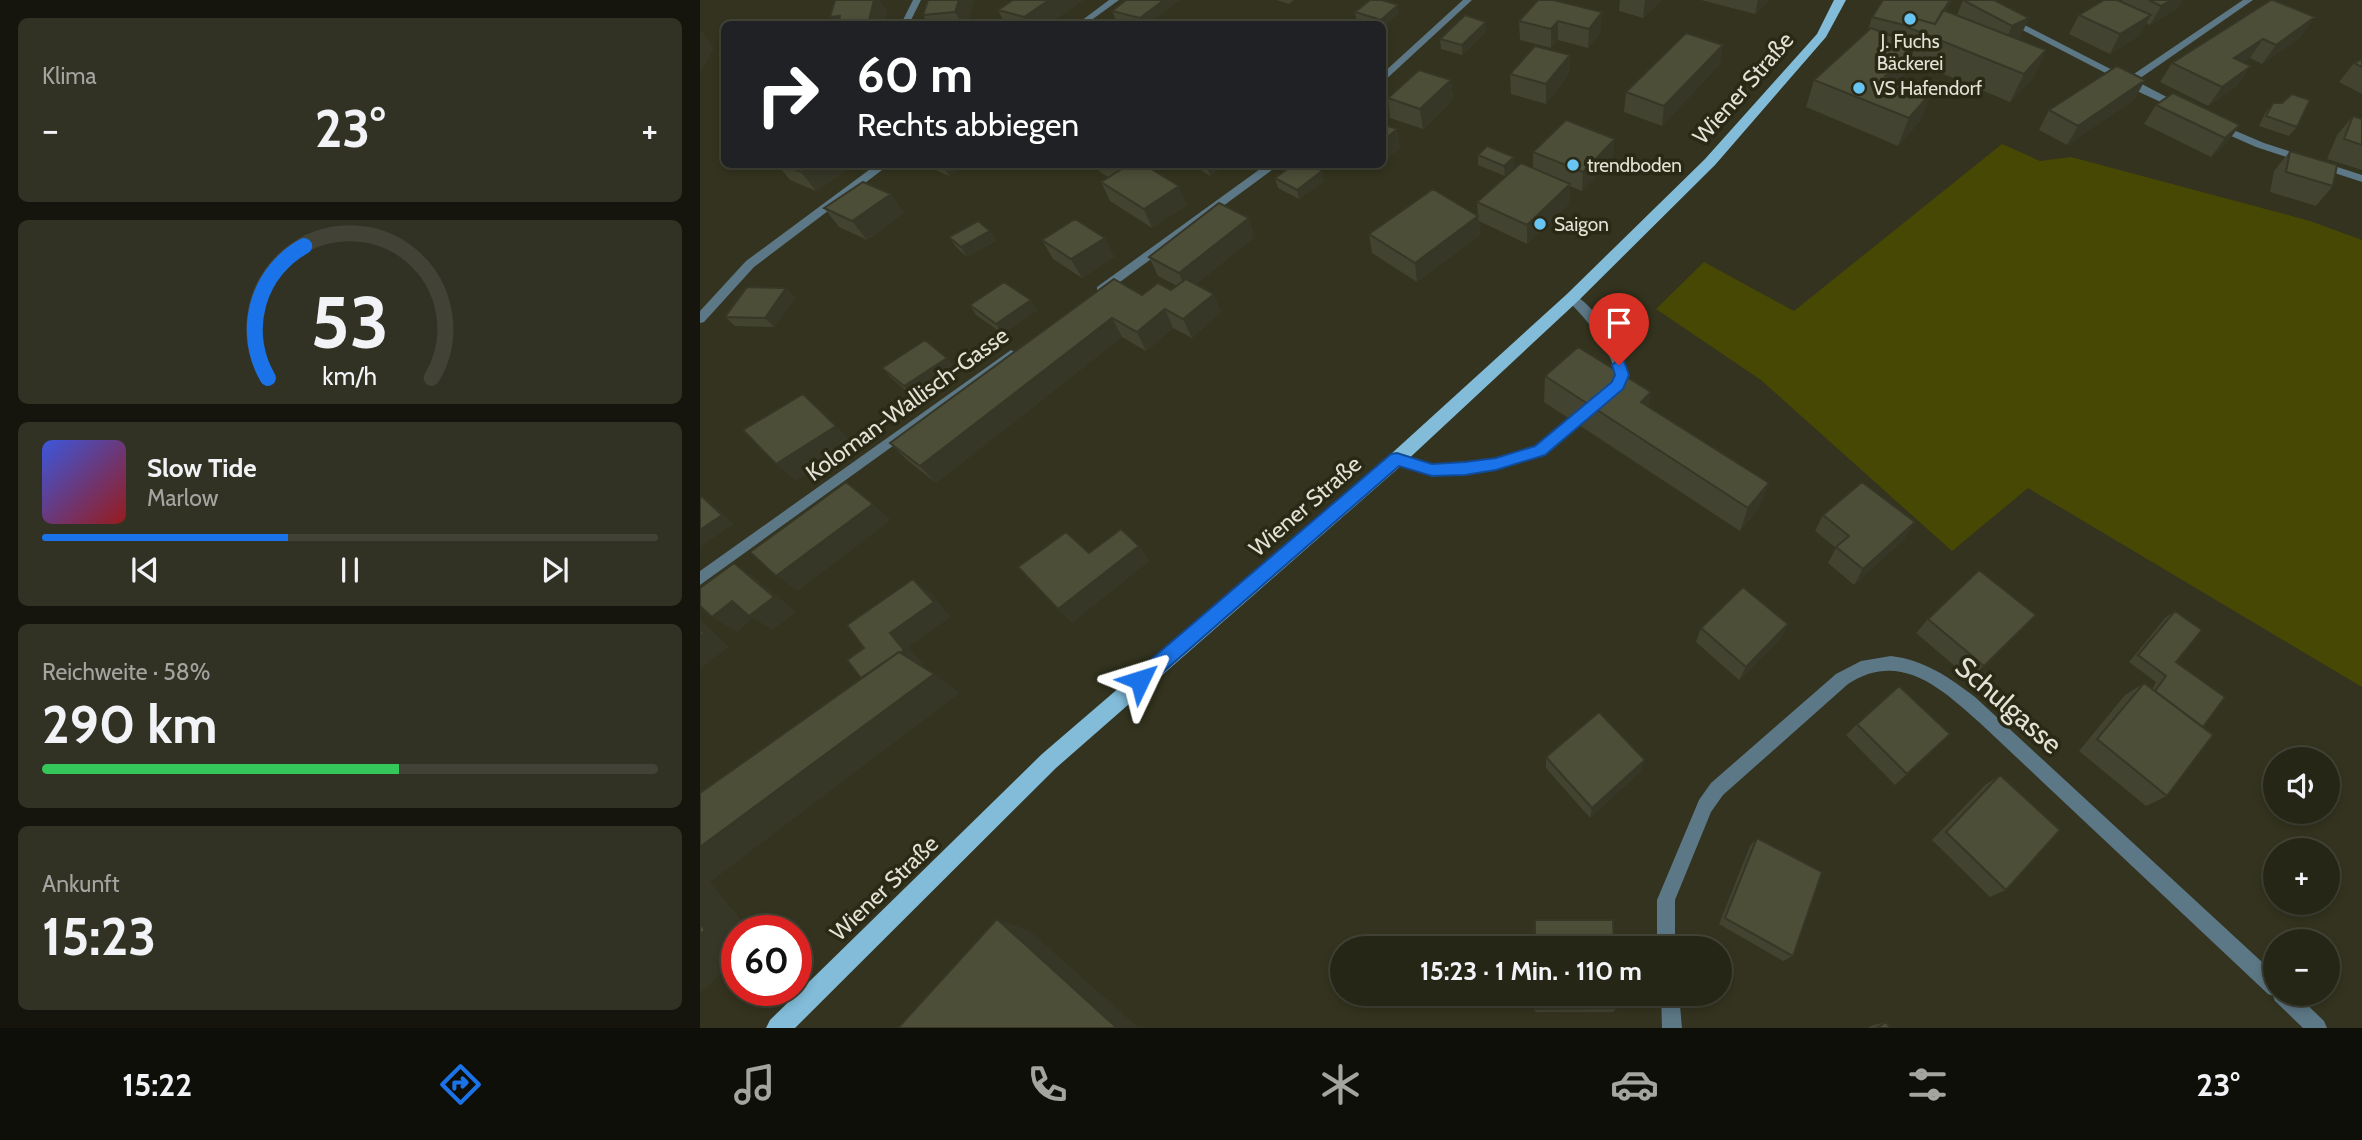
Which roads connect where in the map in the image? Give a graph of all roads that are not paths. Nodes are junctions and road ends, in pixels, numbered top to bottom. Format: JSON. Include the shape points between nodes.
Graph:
{"nodes":[{"id":1,"x":917,"y":0,"type":"edge"},
{"id":2,"x":1115,"y":0,"type":"edge"},
{"id":3,"x":1468,"y":0,"type":"edge"},
{"id":4,"x":1840,"y":0,"type":"edge"},
{"id":5,"x":2249,"y":0,"type":"edge"},
{"id":6,"x":1998,"y":15,"type":"edge"},
{"id":7,"x":906,"y":21,"type":"edge"},
{"id":8,"x":1085,"y":21,"type":"edge"},
{"id":9,"x":1386,"y":76,"type":"edge"},
{"id":10,"x":2127,"y":83,"type":"junction"},
{"id":11,"x":2187,"y":111,"type":"edge"},
{"id":12,"x":2211,"y":123,"type":"edge"},
{"id":13,"x":880,"y":168,"type":"edge"},
{"id":14,"x":1269,"y":168,"type":"edge"},
{"id":15,"x":2362,"y":179,"type":"edge"},
{"id":16,"x":1091,"y":297,"type":"edge"},
{"id":17,"x":1572,"y":298,"type":"junction"},
{"id":18,"x":700,"y":319,"type":"edge"},
{"id":19,"x":1024,"y":346,"type":"edge"},
{"id":20,"x":1397,"y":459,"type":"junction"},
{"id":21,"x":700,"y":579,"type":"edge"},
{"id":22,"x":1666,"y":936,"type":"edge"},
{"id":23,"x":2263,"y":976,"type":"edge"},
{"id":24,"x":1671,"y":1006,"type":"edge"},
{"id":25,"x":2295,"y":1006,"type":"edge"},
{"id":26,"x":778,"y":1028,"type":"edge"},
{"id":27,"x":1672,"y":1028,"type":"edge"},
{"id":28,"x":2318,"y":1028,"type":"edge"}],
"edges":[{"from":1,"to":7,"type":"street"},
{"from":2,"to":8,"type":"street"},
{"from":3,"to":9,"type":"street"},
{"from":4,"to":17,"type":"main road","name":"Wiener Straße","via":[[1822,35],[1710,162]]},
{"from":5,"to":10,"type":"street"},
{"from":6,"to":10,"type":"street"},
{"from":10,"to":11,"type":"street"},
{"from":12,"to":15,"type":"street","via":[[2260,145]]},
{"from":13,"to":18,"type":"street","via":[[750,264]]},
{"from":14,"to":16,"type":"street"},
{"from":17,"to":20,"type":"main road","name":"Wiener Straße"},
{"from":17,"to":20,"type":"street","via":[[1591,315],[1619,365],[1618,386],[1540,451],[1496,464],[1432,470]]},
{"from":19,"to":21,"type":"street","name":"Koloman-Wallisch-Gasse"},
{"from":20,"to":26,"type":"main road","name":"Wiener Straße","via":[[1049,761]]},
{"from":22,"to":23,"type":"street","name":"Schulgasse","via":[[1666,900],[1705,806],[1717,789],[1842,678],[1874,663],[1895,663],[1938,679],[1995,727]]},
{"from":24,"to":27,"type":"street"},
{"from":25,"to":28,"type":"street"}]}
